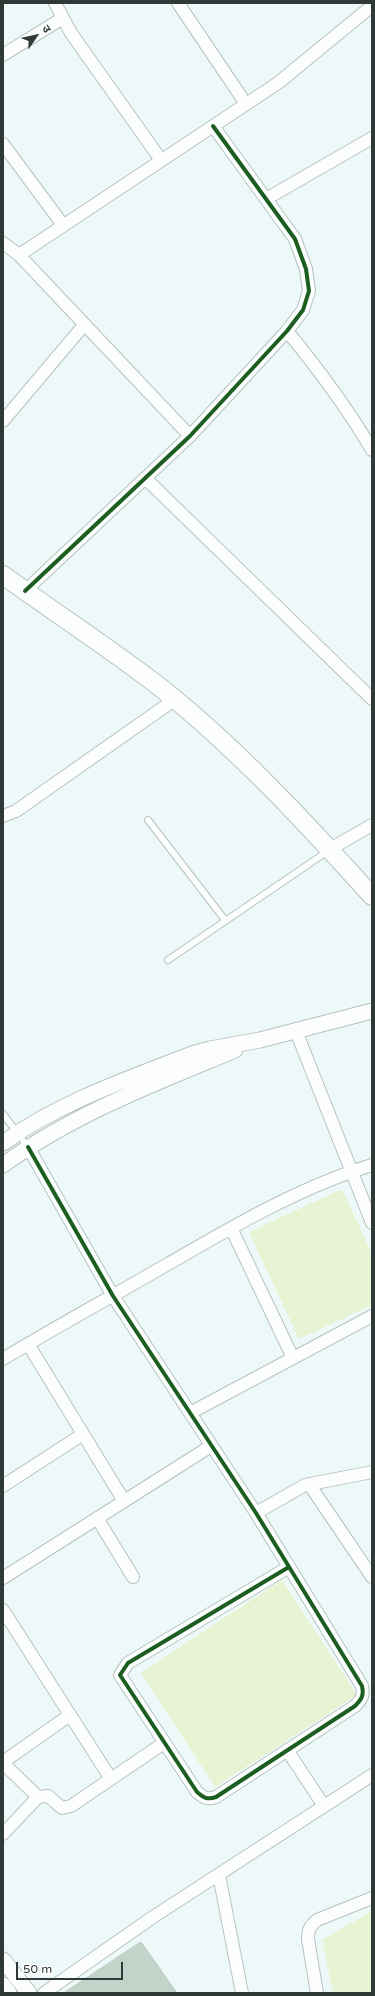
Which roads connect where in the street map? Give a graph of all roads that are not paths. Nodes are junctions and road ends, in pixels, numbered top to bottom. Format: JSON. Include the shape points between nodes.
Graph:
{"nodes":[{"id":1,"x":55,"y":3,"type":"edge"},
{"id":2,"x":178,"y":3,"type":"edge"},
{"id":3,"x":372,"y":6,"type":"edge"},
{"id":4,"x":63,"y":18,"type":"junction"},
{"id":5,"x":3,"y":55,"type":"edge"},
{"id":6,"x":246,"y":104,"type":"junction"},
{"id":7,"x":213,"y":126,"type":"junction"},
{"id":8,"x":372,"y":138,"type":"edge"},
{"id":9,"x":3,"y":144,"type":"edge"},
{"id":10,"x":161,"y":160,"type":"junction"},
{"id":11,"x":266,"y":199,"type":"junction"},
{"id":12,"x":63,"y":225,"type":"junction"},
{"id":13,"x":3,"y":243,"type":"edge"},
{"id":14,"x":18,"y":255,"type":"junction"},
{"id":15,"x":84,"y":325,"type":"junction"},
{"id":16,"x":287,"y":331,"type":"junction"},
{"id":17,"x":6,"y":412,"type":"edge"},
{"id":18,"x":190,"y":436,"type":"junction"},
{"id":19,"x":372,"y":450,"type":"edge"},
{"id":20,"x":145,"y":478,"type":"junction"},
{"id":21,"x":3,"y":576,"type":"edge"},
{"id":22,"x":25,"y":591,"type":"junction"},
{"id":23,"x":372,"y":699,"type":"edge"},
{"id":24,"x":174,"y":700,"type":"junction"},
{"id":25,"x":3,"y":816,"type":"edge"},
{"id":26,"x":148,"y":820,"type":"dead end"},
{"id":27,"x":372,"y":825,"type":"edge"},
{"id":28,"x":330,"y":849,"type":"junction"},
{"id":29,"x":372,"y":896,"type":"edge"},
{"id":30,"x":225,"y":920,"type":"junction"},
{"id":31,"x":168,"y":960,"type":"dead end"},
{"id":32,"x":372,"y":1011,"type":"edge"},
{"id":33,"x":296,"y":1031,"type":"junction"},
{"id":34,"x":260,"y":1040,"type":"junction"},
{"id":35,"x":3,"y":1114,"type":"edge"},
{"id":36,"x":17,"y":1133,"type":"junction"},
{"id":37,"x":3,"y":1143,"type":"edge"},
{"id":38,"x":28,"y":1147,"type":"junction"},
{"id":39,"x":3,"y":1165,"type":"edge"},
{"id":40,"x":372,"y":1165,"type":"edge"},
{"id":41,"x":352,"y":1171,"type":"junction"},
{"id":42,"x":372,"y":1222,"type":"edge"},
{"id":43,"x":232,"y":1228,"type":"junction"},
{"id":44,"x":113,"y":1296,"type":"junction"},
{"id":45,"x":372,"y":1316,"type":"edge"},
{"id":46,"x":28,"y":1344,"type":"junction"},
{"id":47,"x":293,"y":1358,"type":"junction"},
{"id":48,"x":3,"y":1359,"type":"edge"},
{"id":49,"x":190,"y":1413,"type":"junction"},
{"id":50,"x":83,"y":1434,"type":"junction"},
{"id":51,"x":211,"y":1446,"type":"junction"},
{"id":52,"x":372,"y":1472,"type":"edge"},
{"id":53,"x":309,"y":1484,"type":"junction"},
{"id":54,"x":3,"y":1486,"type":"edge"},
{"id":55,"x":124,"y":1501,"type":"junction"},
{"id":56,"x":256,"y":1513,"type":"junction"},
{"id":57,"x":97,"y":1518,"type":"junction"},
{"id":58,"x":289,"y":1567,"type":"junction"},
{"id":59,"x":133,"y":1577,"type":"dead end"},
{"id":60,"x":372,"y":1577,"type":"edge"},
{"id":61,"x":3,"y":1578,"type":"edge"},
{"id":62,"x":3,"y":1610,"type":"edge"},
{"id":63,"x":70,"y":1715,"type":"junction"},
{"id":64,"x":164,"y":1744,"type":"junction"},
{"id":65,"x":287,"y":1750,"type":"junction"},
{"id":66,"x":3,"y":1763,"type":"edge"},
{"id":67,"x":372,"y":1775,"type":"edge"},
{"id":68,"x":111,"y":1779,"type":"junction"},
{"id":69,"x":38,"y":1797,"type":"junction"},
{"id":70,"x":324,"y":1806,"type":"junction"},
{"id":71,"x":3,"y":1834,"type":"edge"},
{"id":72,"x":219,"y":1874,"type":"junction"},
{"id":73,"x":372,"y":1898,"type":"edge"},
{"id":74,"x":3,"y":1960,"type":"edge"},
{"id":75,"x":3,"y":1985,"type":"edge"},
{"id":76,"x":9,"y":1993,"type":"edge"},
{"id":77,"x":29,"y":1993,"type":"edge"},
{"id":78,"x":44,"y":1993,"type":"edge"},
{"id":79,"x":242,"y":1993,"type":"edge"},
{"id":80,"x":317,"y":1993,"type":"edge"}],
"edges":[{"from":1,"to":4,"type":"street"},
{"from":2,"to":6,"type":"street"},
{"from":3,"to":6,"type":"street","via":[[278,83]]},
{"from":4,"to":5,"type":"street"},
{"from":4,"to":10,"type":"street"},
{"from":6,"to":7,"type":"street"},
{"from":7,"to":10,"type":"street"},
{"from":7,"to":11,"type":"street"},
{"from":8,"to":11,"type":"street"},
{"from":9,"to":12,"type":"street"},
{"from":10,"to":12,"type":"street"},
{"from":11,"to":16,"type":"street","via":[[294,239],[306,270],[309,291],[303,310]]},
{"from":12,"to":14,"type":"street"},
{"from":13,"to":14,"type":"street"},
{"from":14,"to":15,"type":"street"},
{"from":15,"to":17,"type":"street"},
{"from":15,"to":18,"type":"street"},
{"from":16,"to":18,"type":"street"},
{"from":16,"to":19,"type":"street","via":[[325,376]]},
{"from":18,"to":20,"type":"street"},
{"from":20,"to":22,"type":"street"},
{"from":20,"to":23,"type":"street"},
{"from":21,"to":22,"type":"main road"},
{"from":22,"to":24,"type":"main road"},
{"from":24,"to":25,"type":"street","via":[[16,811]]},
{"from":24,"to":28,"type":"main road","via":[[239,756]]},
{"from":26,"to":30,"type":"lane"},
{"from":27,"to":28,"type":"street"},
{"from":28,"to":29,"type":"main road"},
{"from":28,"to":30,"type":"lane"},
{"from":30,"to":31,"type":"lane"},
{"from":32,"to":33,"type":"street"},
{"from":33,"to":34,"type":"street"},
{"from":33,"to":41,"type":"street"},
{"from":34,"to":36,"type":"street","via":[[192,1054],[71,1104]]},
{"from":34,"to":38,"type":"street","via":[[155,1084]]},
{"from":35,"to":36,"type":"lane"},
{"from":36,"to":37,"type":"street"},
{"from":36,"to":38,"type":"lane"},
{"from":38,"to":39,"type":"street"},
{"from":38,"to":44,"type":"street"},
{"from":40,"to":41,"type":"street"},
{"from":41,"to":42,"type":"street"},
{"from":41,"to":43,"type":"street","via":[[279,1202]]},
{"from":43,"to":44,"type":"street"},
{"from":43,"to":47,"type":"street"},
{"from":44,"to":46,"type":"street"},
{"from":44,"to":49,"type":"street"},
{"from":45,"to":47,"type":"street"},
{"from":46,"to":48,"type":"street"},
{"from":46,"to":50,"type":"street"},
{"from":47,"to":49,"type":"street"},
{"from":49,"to":51,"type":"street"},
{"from":50,"to":54,"type":"street"},
{"from":50,"to":55,"type":"street"},
{"from":51,"to":55,"type":"street"},
{"from":51,"to":56,"type":"street"},
{"from":52,"to":53,"type":"street"},
{"from":53,"to":56,"type":"street"},
{"from":53,"to":60,"type":"street"},
{"from":55,"to":57,"type":"street"},
{"from":56,"to":58,"type":"street"},
{"from":57,"to":59,"type":"street"},
{"from":57,"to":61,"type":"street"},
{"from":58,"to":64,"type":"street","via":[[123,1668],[120,1675],[123,1683]]},
{"from":58,"to":65,"type":"street","via":[[364,1693],[355,1706]]},
{"from":62,"to":63,"type":"street"},
{"from":63,"to":66,"type":"street"},
{"from":63,"to":68,"type":"street"},
{"from":64,"to":65,"type":"street","via":[[197,1792],[203,1798],[209,1799],[216,1797]]},
{"from":64,"to":68,"type":"street"},
{"from":65,"to":70,"type":"street"},
{"from":66,"to":69,"type":"street"},
{"from":67,"to":70,"type":"street"},
{"from":68,"to":69,"type":"street","via":[[66,1808],[58,1806],[48,1796]]},
{"from":69,"to":71,"type":"street"},
{"from":70,"to":72,"type":"street"},
{"from":72,"to":78,"type":"street"},
{"from":72,"to":79,"type":"street"},
{"from":73,"to":80,"type":"street","via":[[317,1920],[308,1931]]},
{"from":74,"to":77,"type":"street"},
{"from":75,"to":76,"type":"street"}]}
